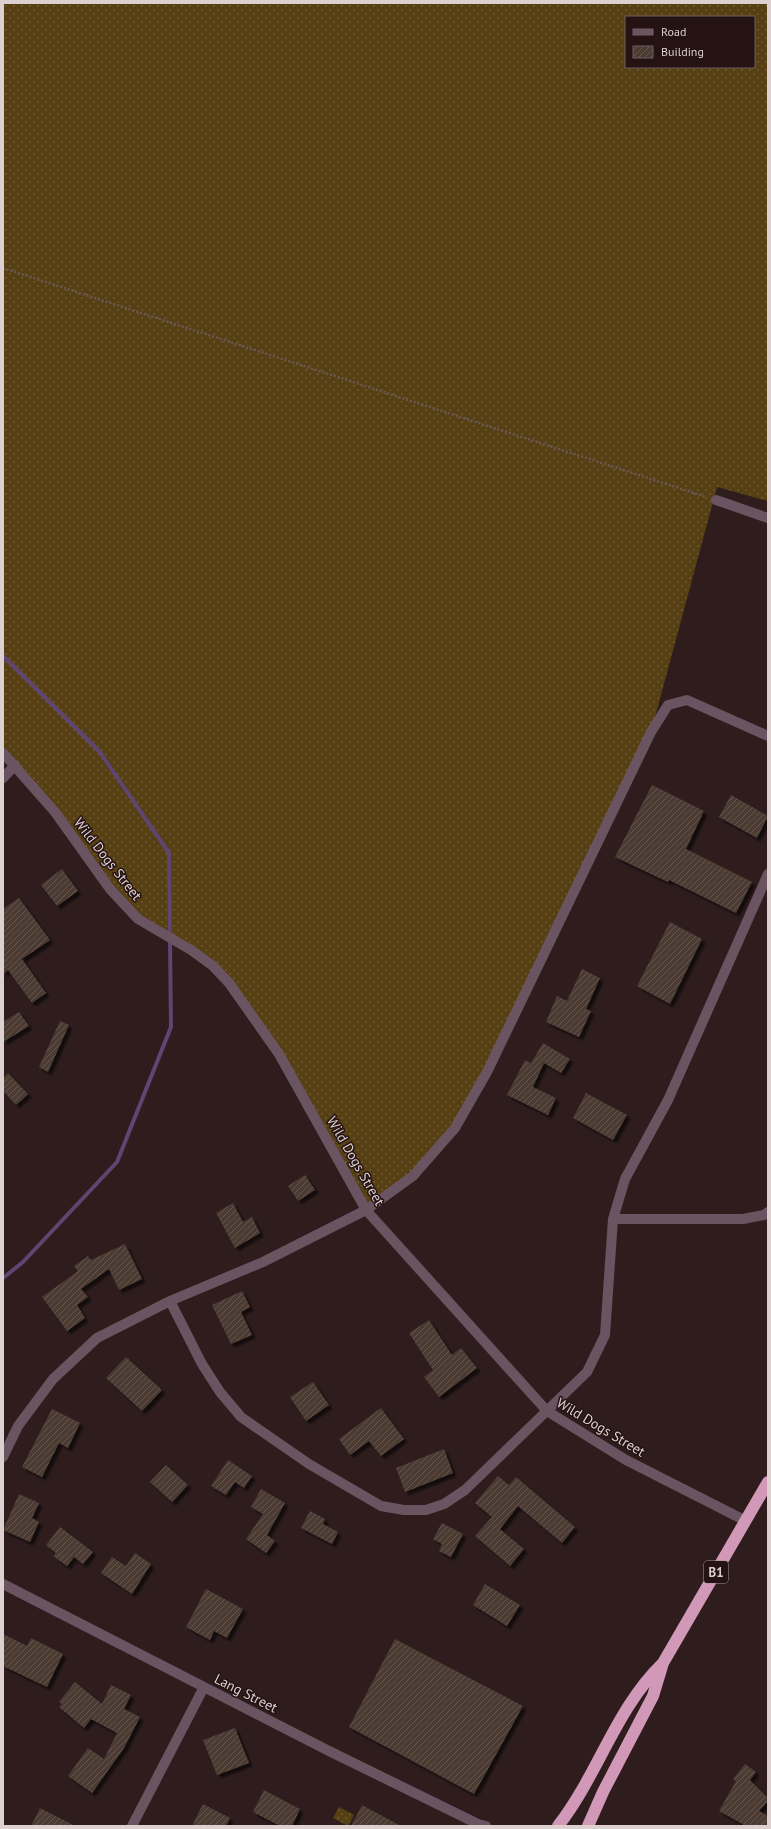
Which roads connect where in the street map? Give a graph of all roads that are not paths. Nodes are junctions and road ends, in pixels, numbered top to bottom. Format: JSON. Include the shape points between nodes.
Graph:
{"nodes":[{"id":1,"x":716,"y":500,"type":"road end"},
{"id":2,"x":768,"y":518,"type":"edge"},
{"id":3,"x":768,"y":736,"type":"edge"},
{"id":4,"x":3,"y":753,"type":"edge"},
{"id":5,"x":14,"y":765,"type":"junction"},
{"id":6,"x":3,"y":778,"type":"edge"},
{"id":7,"x":768,"y":874,"type":"edge"},
{"id":8,"x":366,"y":1210,"type":"junction"},
{"id":9,"x":768,"y":1212,"type":"edge"},
{"id":10,"x":613,"y":1219,"type":"junction"},
{"id":11,"x":170,"y":1301,"type":"junction"},
{"id":12,"x":547,"y":1411,"type":"junction"},
{"id":13,"x":3,"y":1457,"type":"edge"},
{"id":14,"x":768,"y":1482,"type":"edge"},
{"id":15,"x":746,"y":1521,"type":"junction"},
{"id":16,"x":3,"y":1584,"type":"edge"},
{"id":17,"x":663,"y":1663,"type":"junction"},
{"id":18,"x":204,"y":1687,"type":"junction"},
{"id":19,"x":482,"y":1825,"type":"edge"},
{"id":20,"x":132,"y":1826,"type":"edge"},
{"id":21,"x":558,"y":1826,"type":"edge"},
{"id":22,"x":588,"y":1826,"type":"edge"}],
"edges":[{"from":1,"to":2,"type":"street"},
{"from":3,"to":8,"type":"street","via":[[687,700],[668,705],[651,732],[487,1072],[455,1128],[413,1176]]},
{"from":4,"to":5,"type":"street","name":"Wild Dogs Street"},
{"from":5,"to":6,"type":"street"},
{"from":5,"to":8,"type":"street","name":"Wild Dogs Street","via":[[54,812],[110,889],[138,919],[191,950],[213,966],[229,983],[279,1054]]},
{"from":7,"to":10,"type":"street","via":[[668,1100],[625,1179]]},
{"from":8,"to":11,"type":"street","via":[[263,1262]]},
{"from":8,"to":12,"type":"street","name":"Wild Dogs Street"},
{"from":9,"to":10,"type":"street","via":[[743,1219]]},
{"from":10,"to":12,"type":"street","via":[[605,1335],[587,1372]]},
{"from":11,"to":12,"type":"street","via":[[202,1364],[241,1418],[309,1464],[381,1506],[426,1510],[444,1504],[466,1490]]},
{"from":11,"to":13,"type":"street","via":[[97,1338],[53,1379],[18,1426]]},
{"from":12,"to":15,"type":"street","name":"Wild Dogs Street","via":[[626,1460]]},
{"from":14,"to":15,"type":"highway","number":"B1"},
{"from":15,"to":17,"type":"highway","number":"B1"},
{"from":16,"to":18,"type":"street","name":"Lang Street"},
{"from":17,"to":21,"type":"highway","number":"B1","via":[[635,1695],[582,1793]]},
{"from":17,"to":22,"type":"highway","number":"B1","via":[[654,1696],[602,1792]]},
{"from":18,"to":19,"type":"street","name":"Lang Street"},
{"from":18,"to":20,"type":"street"}]}
